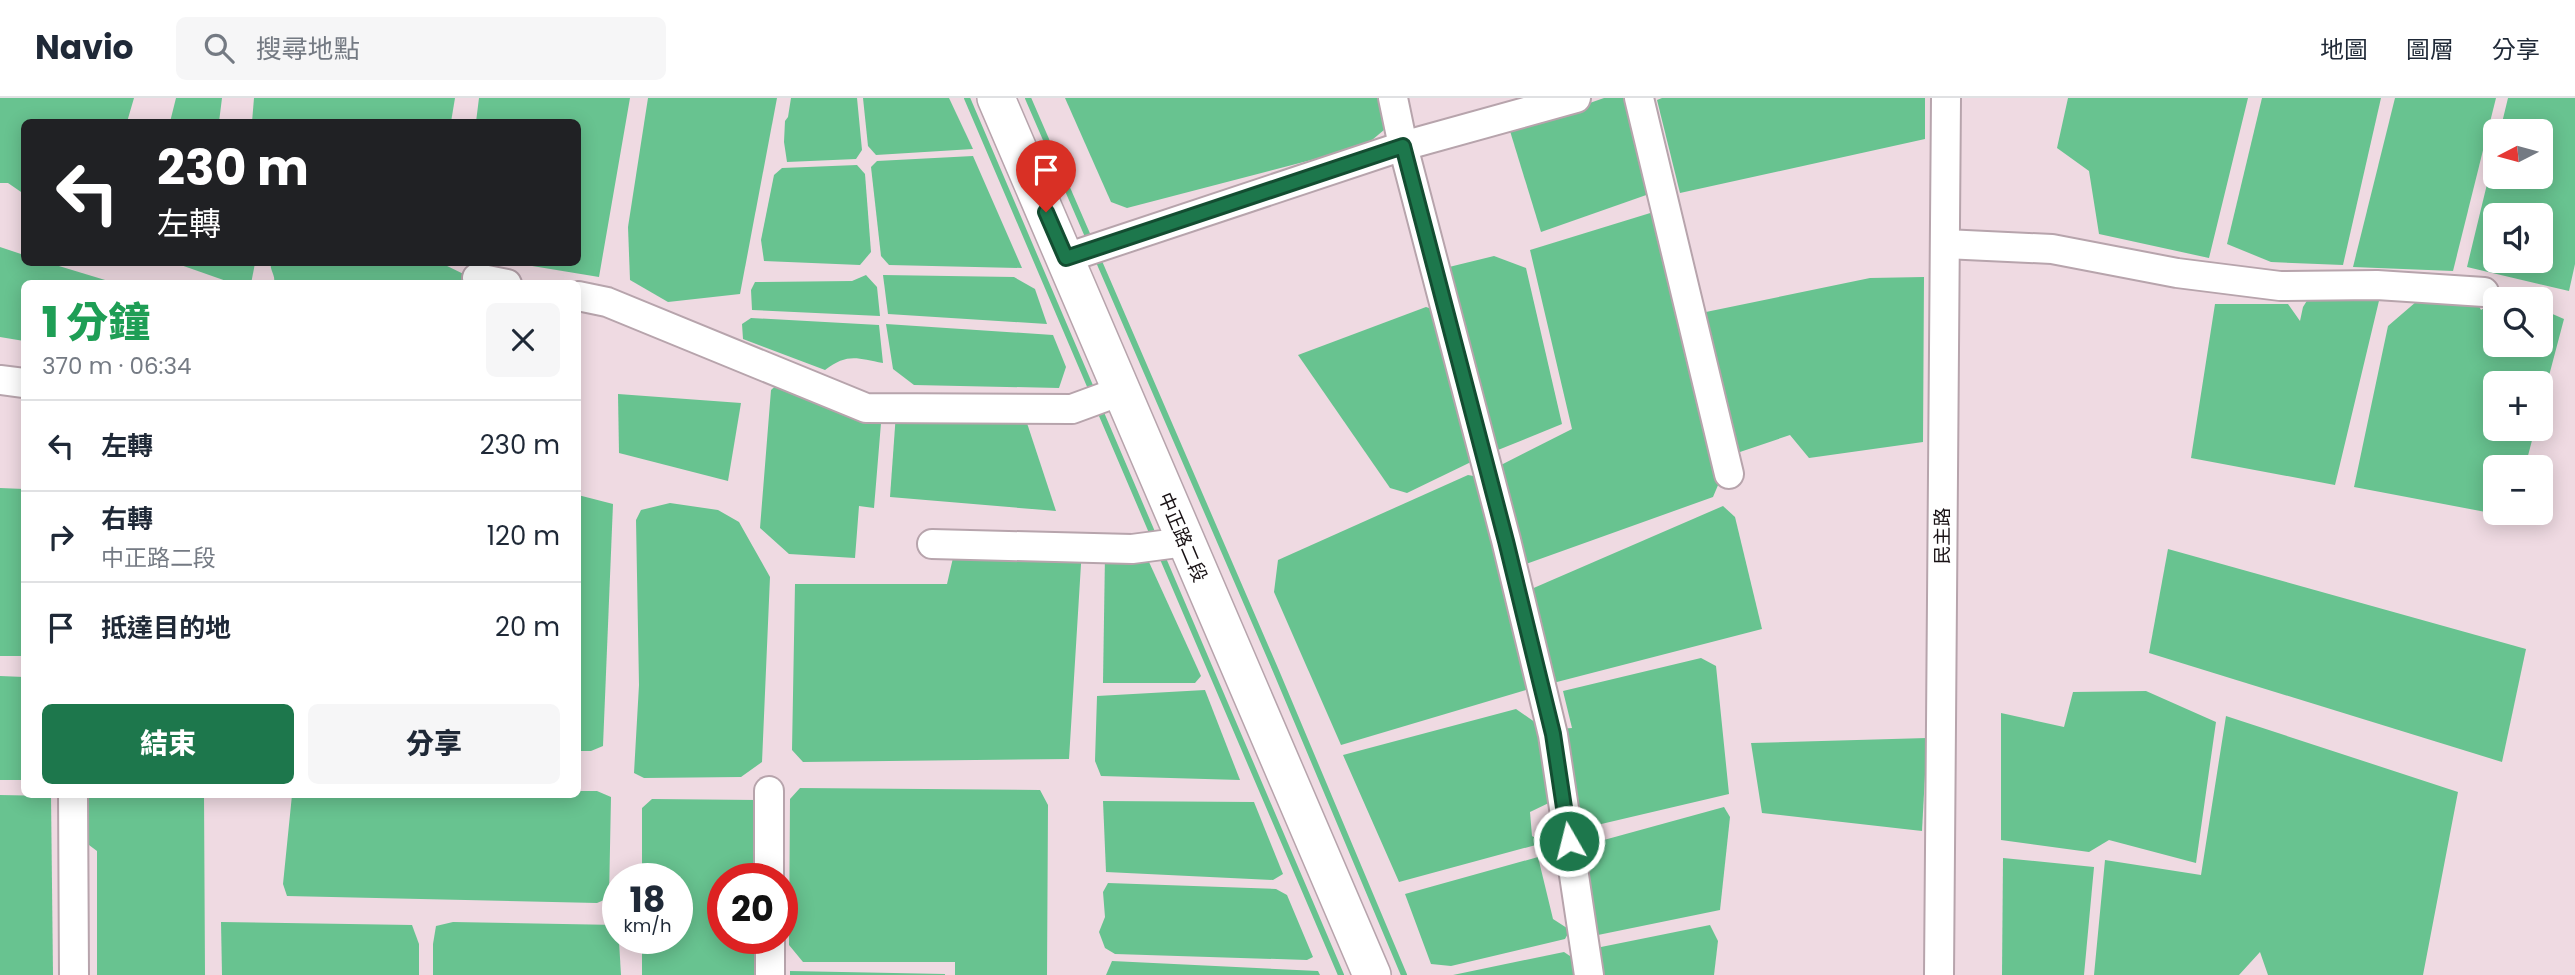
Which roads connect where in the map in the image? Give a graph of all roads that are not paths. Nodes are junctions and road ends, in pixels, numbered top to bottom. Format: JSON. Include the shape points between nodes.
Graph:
{"nodes":[{"id":1,"x":996,"y":98,"type":"edge"},
{"id":2,"x":1393,"y":98,"type":"edge"},
{"id":3,"x":1576,"y":98,"type":"edge"},
{"id":4,"x":1639,"y":98,"type":"edge"},
{"id":5,"x":1946,"y":98,"type":"edge"},
{"id":6,"x":1403,"y":146,"type":"junction"},
{"id":7,"x":1945,"y":244,"type":"junction"},
{"id":8,"x":1066,"y":258,"type":"junction"},
{"id":9,"x":477,"y":278,"type":"dead end"},
{"id":10,"x":487,"y":280,"type":"edge"},
{"id":11,"x":2483,"y":292,"type":"edge"},
{"id":12,"x":581,"y":297,"type":"edge"},
{"id":13,"x":0,"y":380,"type":"edge"},
{"id":14,"x":21,"y":383,"type":"edge"},
{"id":15,"x":1121,"y":391,"type":"junction"},
{"id":16,"x":1729,"y":474,"type":"dead end"},
{"id":17,"x":1185,"y":542,"type":"junction"},
{"id":18,"x":932,"y":544,"type":"dead end"},
{"id":19,"x":769,"y":791,"type":"dead end"},
{"id":20,"x":73,"y":798,"type":"edge"},
{"id":21,"x":769,"y":863,"type":"edge"},
{"id":22,"x":770,"y":954,"type":"edge"},
{"id":23,"x":74,"y":975,"type":"edge"},
{"id":24,"x":770,"y":975,"type":"edge"},
{"id":25,"x":1372,"y":975,"type":"edge"},
{"id":26,"x":1589,"y":975,"type":"edge"},
{"id":27,"x":1939,"y":975,"type":"edge"}],
"edges":[{"from":1,"to":8,"type":"main road","name":"中正路二段"},
{"from":2,"to":6,"type":"street"},
{"from":3,"to":6,"type":"street"},
{"from":4,"to":16,"type":"street"},
{"from":5,"to":7,"type":"street","name":"民主路"},
{"from":6,"to":8,"type":"street"},
{"from":6,"to":26,"type":"street","via":[[1553,734]]},
{"from":7,"to":11,"type":"street","via":[[2052,249],[2177,273],[2280,286],[2377,285]]},
{"from":7,"to":27,"type":"street","name":"民主路"},
{"from":8,"to":15,"type":"main road","name":"中正路二段"},
{"from":9,"to":10,"type":"street"},
{"from":12,"to":15,"type":"street","via":[[607,302],[866,408],[1072,409]]},
{"from":13,"to":14,"type":"street"},
{"from":15,"to":17,"type":"main road","name":"中正路二段"},
{"from":17,"to":18,"type":"street","via":[[1132,549]]},
{"from":17,"to":25,"type":"main road","name":"中正路二段"},
{"from":19,"to":21,"type":"street"},
{"from":20,"to":23,"type":"street"},
{"from":22,"to":24,"type":"street"}]}
